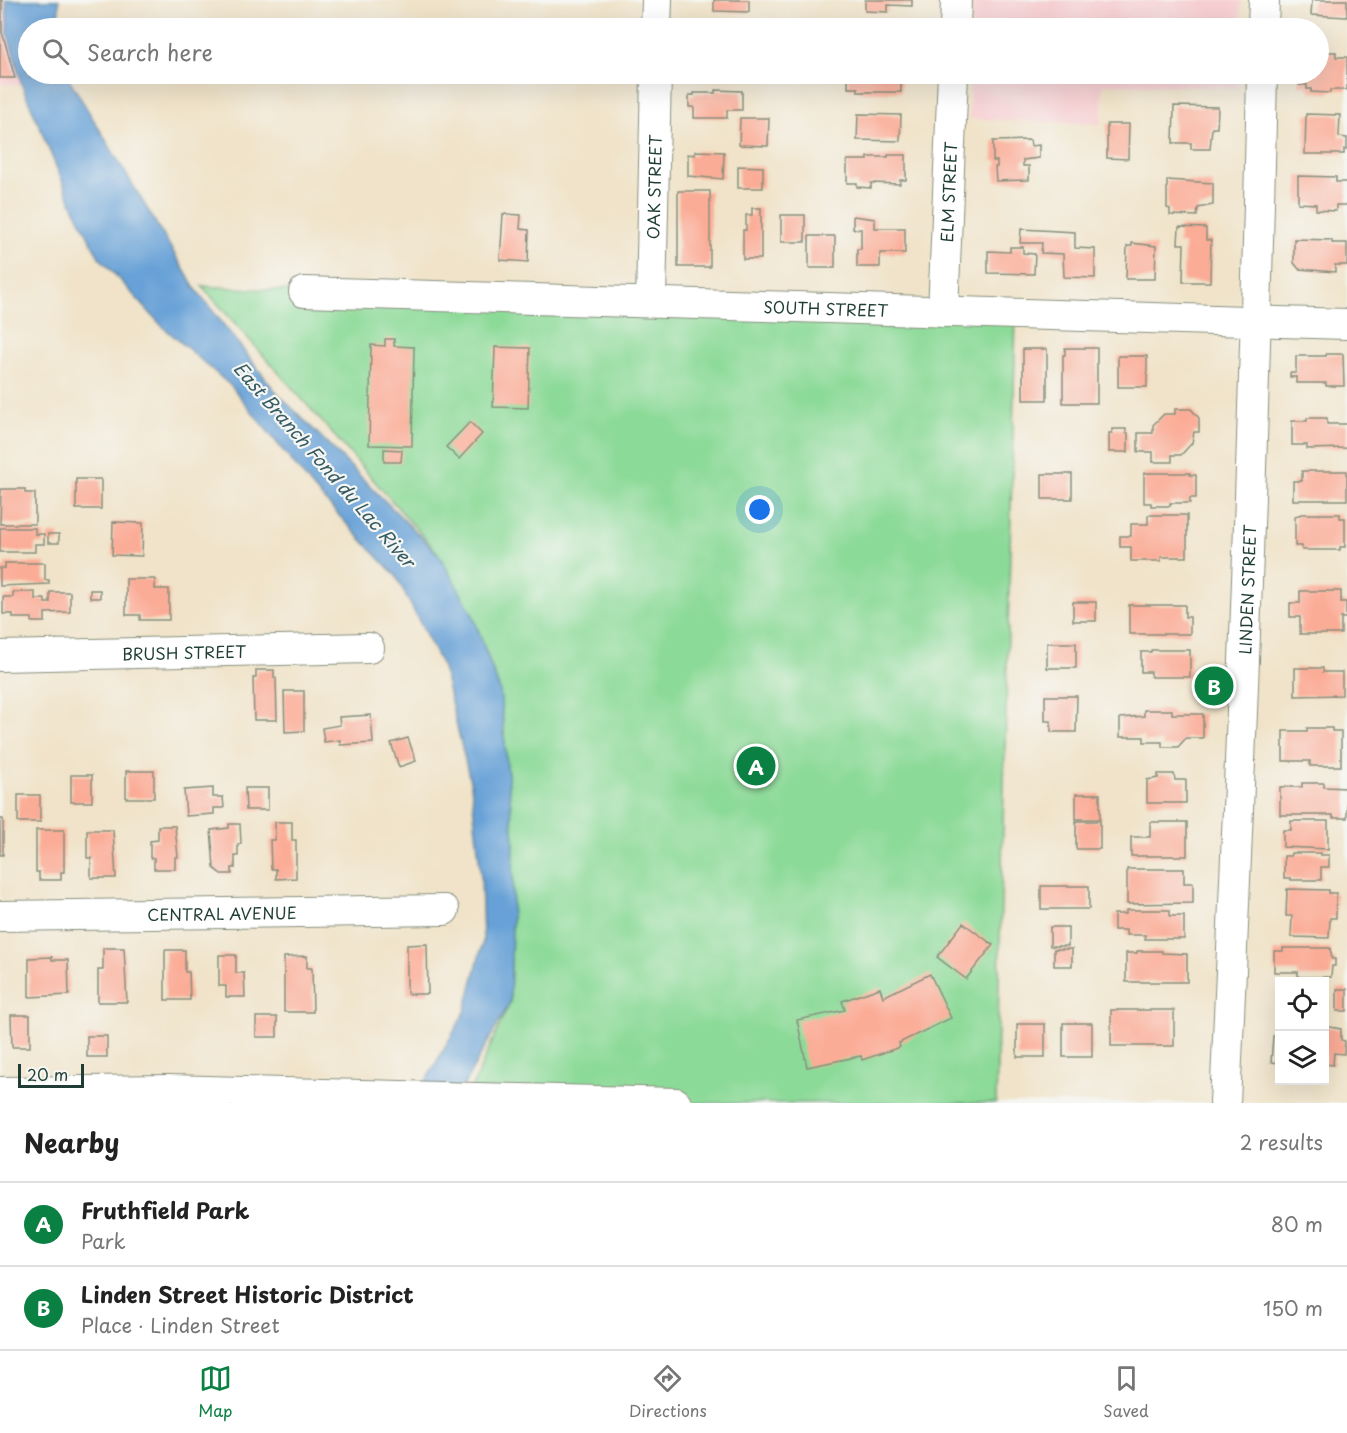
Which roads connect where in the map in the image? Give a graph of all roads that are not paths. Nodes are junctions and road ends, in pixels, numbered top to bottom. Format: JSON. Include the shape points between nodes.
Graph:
{"nodes":[{"id":1,"x":657,"y":0,"type":"edge"},
{"id":2,"x":956,"y":0,"type":"edge"},
{"id":3,"x":1264,"y":0,"type":"edge"},
{"id":4,"x":656,"y":18,"type":"edge"},
{"id":5,"x":955,"y":18,"type":"edge"},
{"id":6,"x":1263,"y":18,"type":"edge"},
{"id":7,"x":656,"y":84,"type":"edge"},
{"id":8,"x":953,"y":84,"type":"edge"},
{"id":9,"x":1262,"y":84,"type":"edge"},
{"id":10,"x":304,"y":292,"type":"dead end"},
{"id":11,"x":651,"y":301,"type":"junction"},
{"id":12,"x":943,"y":312,"type":"junction"},
{"id":13,"x":1256,"y":323,"type":"junction"},
{"id":14,"x":1347,"y":324,"type":"edge"},
{"id":15,"x":369,"y":648,"type":"dead end"},
{"id":16,"x":0,"y":656,"type":"edge"},
{"id":17,"x":444,"y":910,"type":"dead end"},
{"id":18,"x":0,"y":916,"type":"edge"},
{"id":19,"x":0,"y":1092,"type":"edge"},
{"id":20,"x":676,"y":1103,"type":"edge"},
{"id":21,"x":1225,"y":1103,"type":"edge"}],
"edges":[{"from":1,"to":4,"type":"street"},
{"from":2,"to":5,"type":"street"},
{"from":3,"to":6,"type":"street"},
{"from":7,"to":11,"type":"street","name":"OAK STREET"},
{"from":8,"to":12,"type":"street","name":"ELM STREET"},
{"from":9,"to":13,"type":"street","name":"LINDEN STREET"},
{"from":10,"to":11,"type":"street","name":"SOUTH STREET"},
{"from":11,"to":12,"type":"street","name":"SOUTH STREET"},
{"from":12,"to":13,"type":"street","name":"SOUTH STREET"},
{"from":13,"to":14,"type":"street","name":"SOUTH STREET"},
{"from":13,"to":21,"type":"street","name":"LINDEN STREET"},
{"from":15,"to":16,"type":"street","name":"BRUSH STREET"},
{"from":17,"to":18,"type":"street","name":"CENTRAL AVENUE"},
{"from":19,"to":20,"type":"street","via":[[168,1090]]}]}
